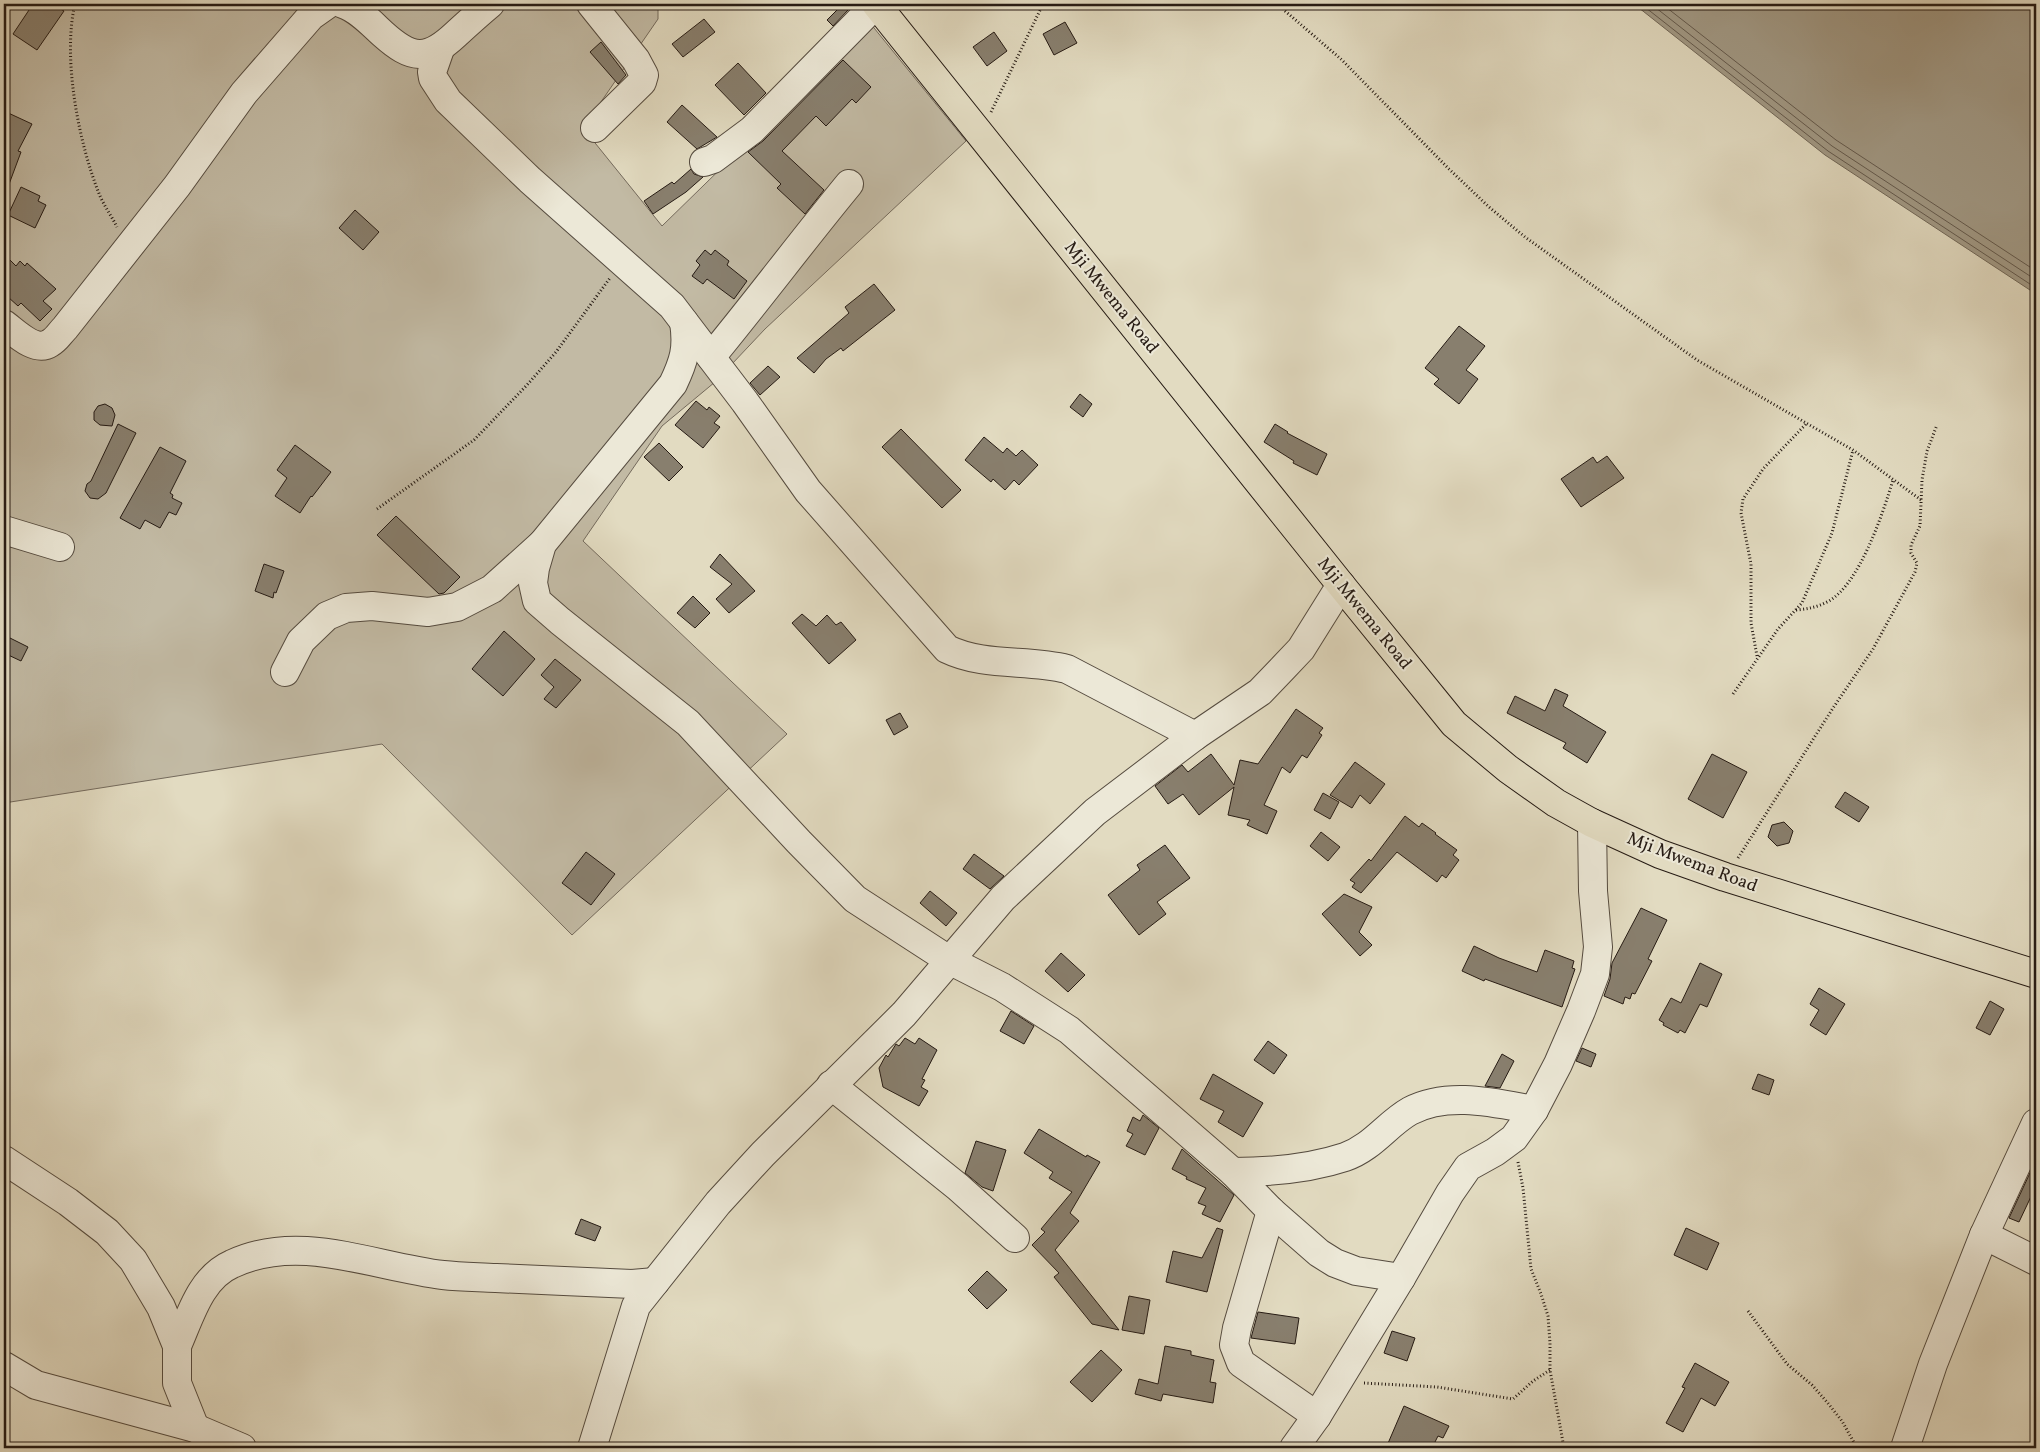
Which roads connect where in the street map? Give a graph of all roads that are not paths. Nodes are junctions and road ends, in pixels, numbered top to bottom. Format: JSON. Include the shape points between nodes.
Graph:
{"nodes":[{"id":1,"x":328,"y":4,"type":"edge"},
{"id":2,"x":343,"y":4,"type":"edge"},
{"id":3,"x":490,"y":4,"type":"edge"},
{"id":4,"x":591,"y":4,"type":"edge"},
{"id":5,"x":876,"y":4,"type":"edge"},
{"id":6,"x":440,"y":48,"type":"junction"},
{"id":7,"x":595,"y":128,"type":"dead end"},
{"id":8,"x":704,"y":162,"type":"dead end"},
{"id":9,"x":850,"y":184,"type":"dead end"},
{"id":10,"x":684,"y":322,"type":"junction"},
{"id":11,"x":4,"y":324,"type":"edge"},
{"id":12,"x":710,"y":357,"type":"junction"},
{"id":13,"x":4,"y":530,"type":"edge"},
{"id":14,"x":542,"y":544,"type":"junction"},
{"id":15,"x":60,"y":547,"type":"dead end"},
{"id":16,"x":1341,"y":585,"type":"junction"},
{"id":17,"x":285,"y":672,"type":"dead end"},
{"id":18,"x":1195,"y":736,"type":"junction"},
{"id":19,"x":1592,"y":823,"type":"junction"},
{"id":20,"x":948,"y":960,"type":"junction"},
{"id":21,"x":2036,"y":974,"type":"edge"},
{"id":22,"x":831,"y":1085,"type":"junction"},
{"id":23,"x":1534,"y":1110,"type":"junction"},
{"id":24,"x":2036,"y":1122,"type":"edge"},
{"id":25,"x":4,"y":1160,"type":"edge"},
{"id":26,"x":1233,"y":1172,"type":"junction"},
{"id":27,"x":1270,"y":1211,"type":"junction"},
{"id":28,"x":1984,"y":1235,"type":"junction"},
{"id":29,"x":1015,"y":1238,"type":"dead end"},
{"id":30,"x":2036,"y":1261,"type":"edge"},
{"id":31,"x":1401,"y":1278,"type":"junction"},
{"id":32,"x":655,"y":1282,"type":"junction"},
{"id":33,"x":177,"y":1346,"type":"junction"},
{"id":34,"x":4,"y":1366,"type":"edge"},
{"id":35,"x":1317,"y":1416,"type":"junction"},
{"id":36,"x":195,"y":1428,"type":"junction"},
{"id":37,"x":242,"y":1448,"type":"edge"},
{"id":38,"x":592,"y":1448,"type":"edge"},
{"id":39,"x":1294,"y":1448,"type":"edge"},
{"id":40,"x":1905,"y":1448,"type":"edge"}],
"edges":[{"from":1,"to":11,"type":"street","via":[[311,16],[244,93],[177,186],[51,343],[44,346],[28,342]]},
{"from":2,"to":6,"type":"street","via":[[365,17],[394,44],[413,53],[432,53]]},
{"from":3,"to":6,"type":"street"},
{"from":4,"to":7,"type":"street","via":[[636,60],[644,75],[642,82]]},
{"from":5,"to":8,"type":"street","via":[[752,130]]},
{"from":5,"to":16,"type":"main road","name":"Mji Mwema Road"},
{"from":6,"to":10,"type":"street","via":[[432,72],[448,100],[530,180],[672,306]]},
{"from":9,"to":12,"type":"street"},
{"from":10,"to":12,"type":"street"},
{"from":10,"to":14,"type":"street","via":[[687,341],[683,363],[673,384]]},
{"from":12,"to":18,"type":"street","via":[[808,491],[947,648],[960,655],[981,659],[1067,669]]},
{"from":13,"to":15,"type":"street"},
{"from":14,"to":17,"type":"street","via":[[492,589],[457,607],[428,612],[372,606],[346,608],[327,616],[301,640]]},
{"from":14,"to":20,"type":"street","via":[[534,568],[533,583],[538,601],[688,723],[855,899]]},
{"from":16,"to":18,"type":"street","via":[[1301,648],[1284,668],[1260,692]]},
{"from":16,"to":19,"type":"main road","name":"Mji Mwema Road","via":[[1454,724],[1516,775]]},
{"from":18,"to":20,"type":"street","via":[[1095,812],[1003,898]]},
{"from":19,"to":21,"type":"main road","name":"Mji Mwema Road","via":[[1660,854],[1725,878]]},
{"from":19,"to":23,"type":"street","via":[[1593,891],[1598,931],[1595,974],[1558,1064]]},
{"from":20,"to":22,"type":"street","via":[[904,1014]]},
{"from":20,"to":26,"type":"street","via":[[1002,987],[1069,1030]]},
{"from":22,"to":29,"type":"street","via":[[958,1187]]},
{"from":22,"to":32,"type":"street","via":[[718,1203]]},
{"from":23,"to":26,"type":"street","via":[[1483,1101],[1433,1104],[1410,1111],[1372,1144],[1346,1156],[1281,1171]]},
{"from":23,"to":31,"type":"street","via":[[1514,1138],[1468,1167]]},
{"from":24,"to":28,"type":"street"},
{"from":25,"to":33,"type":"street","via":[[68,1202],[120,1246],[133,1260],[161,1307]]},
{"from":26,"to":27,"type":"street"},
{"from":27,"to":31,"type":"street","via":[[1319,1253],[1335,1262],[1356,1271]]},
{"from":27,"to":35,"type":"street","via":[[1234,1345],[1242,1363]]},
{"from":28,"to":30,"type":"street"},
{"from":28,"to":40,"type":"street","via":[[1932,1364]]},
{"from":31,"to":35,"type":"street"},
{"from":32,"to":33,"type":"street","via":[[632,1284],[443,1275],[314,1250],[282,1251],[231,1264],[210,1278]]},
{"from":32,"to":38,"type":"street","via":[[636,1306]]},
{"from":33,"to":36,"type":"street","via":[[177,1384]]},
{"from":34,"to":36,"type":"street","via":[[36,1385]]},
{"from":35,"to":39,"type":"street"},
{"from":36,"to":37,"type":"street"}]}
